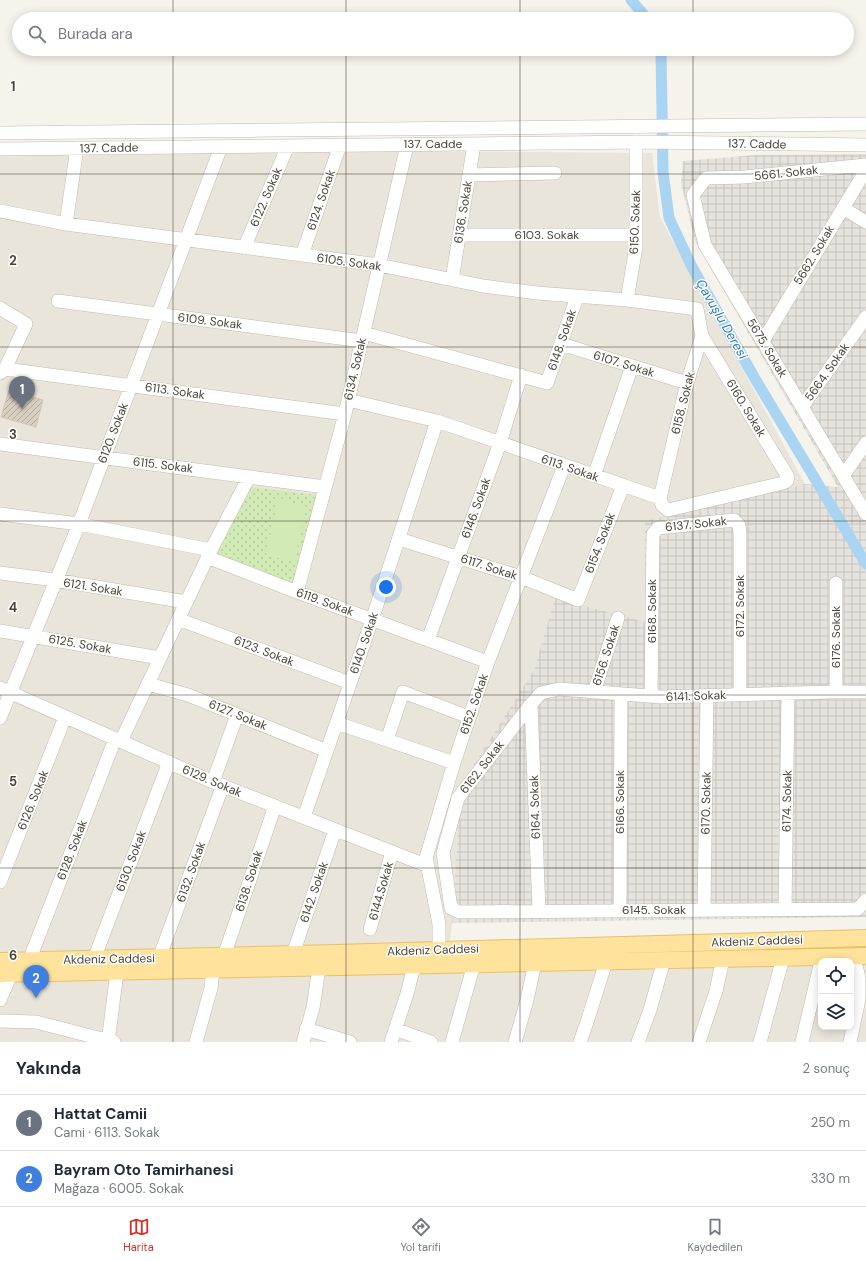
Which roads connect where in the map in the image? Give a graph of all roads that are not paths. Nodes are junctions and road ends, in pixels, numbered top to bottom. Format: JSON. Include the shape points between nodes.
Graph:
{"nodes":[{"id":1,"x":866,"y":124,"type":"edge"},
{"id":2,"x":0,"y":133,"type":"edge"},
{"id":3,"x":640,"y":142,"type":"junction"},
{"id":4,"x":474,"y":144,"type":"junction"},
{"id":5,"x":340,"y":145,"type":"junction"},
{"id":6,"x":407,"y":145,"type":"junction"},
{"id":7,"x":866,"y":145,"type":"edge"},
{"id":8,"x":288,"y":146,"type":"junction"},
{"id":9,"x":221,"y":147,"type":"junction"},
{"id":10,"x":77,"y":148,"type":"junction"},
{"id":11,"x":0,"y":149,"type":"edge"},
{"id":12,"x":866,"y":165,"type":"edge"},
{"id":13,"x":866,"y":170,"type":"edge"},
{"id":14,"x":555,"y":173,"type":"dead end"},
{"id":15,"x":469,"y":175,"type":"junction"},
{"id":16,"x":706,"y":178,"type":"joint"},
{"id":17,"x":843,"y":208,"type":"junction"},
{"id":18,"x":0,"y":211,"type":"edge"},
{"id":19,"x":866,"y":222,"type":"edge"},
{"id":20,"x":66,"y":224,"type":"junction"},
{"id":21,"x":459,"y":235,"type":"junction"},
{"id":22,"x":636,"y":235,"type":"junction"},
{"id":23,"x":186,"y":240,"type":"junction"},
{"id":24,"x":244,"y":248,"type":"junction"},
{"id":25,"x":302,"y":255,"type":"junction"},
{"id":26,"x":379,"y":265,"type":"junction"},
{"id":27,"x":452,"y":280,"type":"junction"},
{"id":28,"x":577,"y":296,"type":"junction"},
{"id":29,"x":627,"y":300,"type":"junction"},
{"id":30,"x":58,"y":301,"type":"dead end"},
{"id":31,"x":0,"y":308,"type":"edge"},
{"id":32,"x":697,"y":309,"type":"joint"},
{"id":33,"x":158,"y":315,"type":"junction"},
{"id":34,"x":866,"y":317,"type":"edge"},
{"id":35,"x":363,"y":336,"type":"junction"},
{"id":36,"x":702,"y":336,"type":"junction"},
{"id":37,"x":763,"y":341,"type":"junction"},
{"id":38,"x":561,"y":344,"type":"junction"},
{"id":39,"x":632,"y":366,"type":"junction"},
{"id":40,"x":2,"y":371,"type":"edge"},
{"id":41,"x":521,"y":375,"type":"junction"},
{"id":42,"x":548,"y":383,"type":"joint"},
{"id":43,"x":688,"y":383,"type":"junction"},
{"id":44,"x":131,"y":385,"type":"junction"},
{"id":45,"x":348,"y":400,"type":"junction"},
{"id":46,"x":802,"y":407,"type":"junction"},
{"id":47,"x":345,"y":414,"type":"junction"},
{"id":48,"x":437,"y":421,"type":"junction"},
{"id":49,"x":500,"y":443,"type":"junction"},
{"id":50,"x":0,"y":444,"type":"edge"},
{"id":51,"x":866,"y":444,"type":"edge"},
{"id":52,"x":103,"y":458,"type":"junction"},
{"id":53,"x":564,"y":466,"type":"junction"},
{"id":54,"x":594,"y":476,"type":"junction"},
{"id":55,"x":843,"y":476,"type":"junction"},
{"id":56,"x":249,"y":477,"type":"junction"},
{"id":57,"x":786,"y":481,"type":"joint"},
{"id":58,"x":623,"y":486,"type":"junction"},
{"id":59,"x":325,"y":487,"type":"junction"},
{"id":60,"x":660,"y":498,"type":"junction"},
{"id":61,"x":0,"y":514,"type":"edge"},
{"id":62,"x":866,"y":514,"type":"edge"},
{"id":63,"x":734,"y":520,"type":"joint"},
{"id":64,"x":79,"y":524,"type":"junction"},
{"id":65,"x":658,"y":528,"type":"joint"},
{"id":66,"x":399,"y":539,"type":"junction"},
{"id":67,"x":209,"y":553,"type":"junction"},
{"id":68,"x":458,"y":557,"type":"junction"},
{"id":69,"x":0,"y":573,"type":"edge"},
{"id":70,"x":521,"y":577,"type":"junction"},
{"id":71,"x":56,"y":580,"type":"junction"},
{"id":72,"x":836,"y":583,"type":"dead end"},
{"id":73,"x":296,"y":592,"type":"junction"},
{"id":74,"x":578,"y":600,"type":"joint"},
{"id":75,"x":186,"y":602,"type":"junction"},
{"id":76,"x":618,"y":618,"type":"dead end"},
{"id":77,"x":178,"y":619,"type":"junction"},
{"id":78,"x":372,"y":620,"type":"junction"},
{"id":79,"x":0,"y":631,"type":"edge"},
{"id":80,"x":33,"y":635,"type":"junction"},
{"id":81,"x":428,"y":640,"type":"junction"},
{"id":82,"x":160,"y":658,"type":"junction"},
{"id":83,"x":488,"y":662,"type":"junction"},
{"id":84,"x":350,"y":683,"type":"junction"},
{"id":85,"x":148,"y":684,"type":"junction"},
{"id":86,"x":5,"y":690,"type":"edge"},
{"id":87,"x":594,"y":692,"type":"junction"},
{"id":88,"x":836,"y":692,"type":"junction"},
{"id":89,"x":866,"y":692,"type":"edge"},
{"id":90,"x":788,"y":693,"type":"junction"},
{"id":91,"x":621,"y":694,"type":"junction"},
{"id":92,"x":740,"y":694,"type":"junction"},
{"id":93,"x":707,"y":695,"type":"junction"},
{"id":94,"x":651,"y":696,"type":"junction"},
{"id":95,"x":531,"y":704,"type":"junction"},
{"id":96,"x":236,"y":715,"type":"junction"},
{"id":97,"x":65,"y":717,"type":"junction"},
{"id":98,"x":469,"y":717,"type":"junction"},
{"id":99,"x":0,"y":718,"type":"edge"},
{"id":100,"x":337,"y":723,"type":"junction"},
{"id":101,"x":118,"y":740,"type":"junction"},
{"id":102,"x":387,"y":740,"type":"junction"},
{"id":103,"x":327,"y":752,"type":"junction"},
{"id":104,"x":169,"y":762,"type":"junction"},
{"id":105,"x":454,"y":763,"type":"junction"},
{"id":106,"x":218,"y":783,"type":"junction"},
{"id":107,"x":274,"y":806,"type":"junction"},
{"id":108,"x":304,"y":818,"type":"junction"},
{"id":109,"x":335,"y":830,"type":"junction"},
{"id":110,"x":392,"y":852,"type":"junction"},
{"id":111,"x":428,"y":866,"type":"junction"},
{"id":112,"x":0,"y":882,"type":"edge"},
{"id":113,"x":862,"y":905,"type":"edge"},
{"id":114,"x":451,"y":908,"type":"joint"},
{"id":115,"x":704,"y":910,"type":"junction"},
{"id":116,"x":786,"y":910,"type":"junction"},
{"id":117,"x":539,"y":911,"type":"junction"},
{"id":118,"x":620,"y":911,"type":"junction"},
{"id":119,"x":370,"y":929,"type":"dead end"},
{"id":120,"x":866,"y":938,"type":"edge"},
{"id":121,"x":439,"y":950,"type":"junction"},
{"id":122,"x":293,"y":954,"type":"junction"},
{"id":123,"x":224,"y":956,"type":"junction"},
{"id":124,"x":859,"y":956,"type":"edge"},
{"id":125,"x":475,"y":957,"type":"junction"},
{"id":126,"x":822,"y":957,"type":"junction"},
{"id":127,"x":159,"y":958,"type":"junction"},
{"id":128,"x":783,"y":958,"type":"junction"},
{"id":129,"x":94,"y":959,"type":"junction"},
{"id":130,"x":723,"y":959,"type":"junction"},
{"id":131,"x":664,"y":960,"type":"junction"},
{"id":132,"x":29,"y":961,"type":"junction"},
{"id":133,"x":0,"y":962,"type":"edge"},
{"id":134,"x":606,"y":962,"type":"junction"},
{"id":135,"x":535,"y":963,"type":"junction"},
{"id":136,"x":414,"y":966,"type":"junction"},
{"id":137,"x":319,"y":968,"type":"junction"},
{"id":138,"x":213,"y":970,"type":"junction"},
{"id":139,"x":117,"y":972,"type":"junction"},
{"id":140,"x":5,"y":974,"type":"edge"},
{"id":141,"x":0,"y":1000,"type":"edge"},
{"id":142,"x":0,"y":1020,"type":"edge"},
{"id":143,"x":395,"y":1029,"type":"junction"},
{"id":144,"x":305,"y":1036,"type":"edge"},
{"id":145,"x":110,"y":1042,"type":"edge"},
{"id":146,"x":196,"y":1042,"type":"edge"},
{"id":147,"x":350,"y":1042,"type":"edge"},
{"id":148,"x":391,"y":1042,"type":"edge"},
{"id":149,"x":431,"y":1042,"type":"edge"},
{"id":150,"x":452,"y":1042,"type":"edge"},
{"id":151,"x":515,"y":1042,"type":"edge"},
{"id":152,"x":580,"y":1042,"type":"edge"},
{"id":153,"x":638,"y":1042,"type":"edge"},
{"id":154,"x":699,"y":1042,"type":"edge"},
{"id":155,"x":760,"y":1042,"type":"edge"},
{"id":156,"x":802,"y":1042,"type":"edge"},
{"id":157,"x":850,"y":1042,"type":"edge"}],
"edges":[{"from":1,"to":2,"type":"street","name":"137. Cadde"},
{"from":3,"to":4,"type":"street","name":"137. Cadde"},
{"from":3,"to":7,"type":"street","name":"137. Cadde"},
{"from":3,"to":22,"type":"street","name":"6150. Sokak"},
{"from":4,"to":6,"type":"street","name":"137. Cadde"},
{"from":4,"to":15,"type":"street","name":"6136. Sokak"},
{"from":5,"to":6,"type":"street","name":"137. Cadde"},
{"from":5,"to":8,"type":"street","name":"137. Cadde"},
{"from":5,"to":25,"type":"street","name":"6124. Sokak"},
{"from":6,"to":26,"type":"street","name":"6134. Sokak"},
{"from":8,"to":9,"type":"street","name":"137. Cadde"},
{"from":8,"to":24,"type":"street","name":"6122. Sokak"},
{"from":9,"to":10,"type":"street","name":"137. Cadde"},
{"from":9,"to":23,"type":"street","name":"6120. Sokak"},
{"from":10,"to":11,"type":"street","name":"137. Cadde"},
{"from":10,"to":20,"type":"street"},
{"from":12,"to":16,"type":"street","name":"5661. Sokak","via":[[744,177]]},
{"from":13,"to":17,"type":"street","name":"5662. Sokak"},
{"from":14,"to":15,"type":"street"},
{"from":15,"to":21,"type":"street","name":"6136. Sokak"},
{"from":16,"to":37,"type":"street","name":"5675. Sokak","via":[[693,195],[705,245]]},
{"from":17,"to":19,"type":"street"},
{"from":17,"to":37,"type":"street","name":"5662. Sokak"},
{"from":18,"to":20,"type":"street","name":"6105. Sokak"},
{"from":20,"to":23,"type":"street","name":"6105. Sokak"},
{"from":21,"to":22,"type":"street","name":"6103. Sokak"},
{"from":21,"to":27,"type":"street","name":"6136. Sokak"},
{"from":22,"to":29,"type":"street","name":"6150. Sokak"},
{"from":23,"to":24,"type":"street","name":"6105. Sokak"},
{"from":23,"to":33,"type":"street","name":"6120. Sokak"},
{"from":24,"to":25,"type":"street","name":"6105. Sokak"},
{"from":25,"to":26,"type":"street","name":"6105. Sokak"},
{"from":26,"to":27,"type":"street","name":"6105. Sokak"},
{"from":26,"to":35,"type":"street","name":"6134. Sokak"},
{"from":27,"to":28,"type":"street","name":"6105. Sokak","via":[[529,292]]},
{"from":28,"to":29,"type":"street","name":"6105. Sokak"},
{"from":28,"to":38,"type":"street","name":"6148. Sokak"},
{"from":29,"to":32,"type":"street","name":"6105. Sokak"},
{"from":30,"to":33,"type":"street","name":"6109. Sokak"},
{"from":31,"to":40,"type":"street","via":[[26,324]]},
{"from":32,"to":36,"type":"street","name":"6158. Sokak"},
{"from":33,"to":35,"type":"street","name":"6109. Sokak"},
{"from":33,"to":44,"type":"street","name":"6120. Sokak"},
{"from":34,"to":46,"type":"street","name":"5664. Sokak"},
{"from":35,"to":41,"type":"street","name":"6109. Sokak"},
{"from":35,"to":45,"type":"street","name":"6134. Sokak"},
{"from":36,"to":43,"type":"street","name":"6158. Sokak"},
{"from":36,"to":57,"type":"street","name":"6160. Sokak","via":[[788,477]]},
{"from":37,"to":46,"type":"street","name":"5675. Sokak"},
{"from":38,"to":39,"type":"street","name":"6107. Sokak"},
{"from":38,"to":42,"type":"street","name":"6148. Sokak"},
{"from":39,"to":43,"type":"street","name":"6107. Sokak"},
{"from":39,"to":54,"type":"street"},
{"from":40,"to":44,"type":"street","name":"6113. Sokak"},
{"from":41,"to":42,"type":"street","name":"6109. Sokak"},
{"from":41,"to":49,"type":"street","name":"6146. Sokak"},
{"from":43,"to":60,"type":"street","name":"6158. Sokak"},
{"from":44,"to":47,"type":"street","name":"6113. Sokak"},
{"from":44,"to":52,"type":"street","name":"6120. Sokak"},
{"from":45,"to":47,"type":"street","name":"6134. Sokak"},
{"from":45,"to":48,"type":"street","name":"6113. Sokak"},
{"from":46,"to":55,"type":"street","name":"5675. Sokak"},
{"from":47,"to":59,"type":"street","name":"6134. Sokak"},
{"from":48,"to":49,"type":"street","name":"6113. Sokak"},
{"from":48,"to":66,"type":"street","name":"6140. Sokak"},
{"from":49,"to":53,"type":"street","name":"6113. Sokak"},
{"from":49,"to":68,"type":"street","name":"6146. Sokak"},
{"from":50,"to":52,"type":"street","name":"6115. Sokak"},
{"from":51,"to":55,"type":"street"},
{"from":52,"to":56,"type":"street","name":"6115. Sokak"},
{"from":52,"to":64,"type":"street","name":"6120. Sokak"},
{"from":53,"to":54,"type":"street","name":"6113. Sokak"},
{"from":53,"to":70,"type":"street","name":"6152. Sokak"},
{"from":54,"to":58,"type":"street","name":"6113. Sokak"},
{"from":55,"to":62,"type":"street","name":"5675. Sokak"},
{"from":56,"to":59,"type":"street","name":"6115. Sokak"},
{"from":56,"to":67,"type":"street","name":"6128. Sokak"},
{"from":57,"to":60,"type":"street","name":"6113. Sokak","via":[[668,510],[662,505]]},
{"from":58,"to":60,"type":"street","name":"6113. Sokak"},
{"from":58,"to":74,"type":"street","name":"6154. Sokak"},
{"from":59,"to":73,"type":"street","name":"6134. Sokak"},
{"from":61,"to":64,"type":"street","name":"6119. Sokak"},
{"from":63,"to":65,"type":"street","name":"6137. Sokak"},
{"from":63,"to":92,"type":"street","name":"6172. Sokak","via":[[739,525],[740,533]]},
{"from":64,"to":67,"type":"street","name":"6119. Sokak"},
{"from":64,"to":71,"type":"street","name":"6120. Sokak"},
{"from":65,"to":94,"type":"street","name":"6168. Sokak","via":[[653,534]]},
{"from":66,"to":68,"type":"street","name":"6117. Sokak"},
{"from":66,"to":78,"type":"street","name":"6140. Sokak"},
{"from":67,"to":73,"type":"street","name":"6119. Sokak"},
{"from":67,"to":75,"type":"street","name":"6128. Sokak"},
{"from":68,"to":70,"type":"street","name":"6117. Sokak"},
{"from":68,"to":81,"type":"street","name":"6146. Sokak"},
{"from":69,"to":71,"type":"street","name":"6121. Sokak"},
{"from":70,"to":74,"type":"street","name":"6117. Sokak"},
{"from":70,"to":83,"type":"street","name":"6152. Sokak"},
{"from":71,"to":75,"type":"street","name":"6121. Sokak"},
{"from":71,"to":80,"type":"street","name":"6120. Sokak"},
{"from":72,"to":88,"type":"street","name":"6176. Sokak"},
{"from":73,"to":78,"type":"street","name":"6119. Sokak"},
{"from":75,"to":77,"type":"street","name":"6128. Sokak"},
{"from":76,"to":87,"type":"street","name":"6156. Sokak"},
{"from":77,"to":82,"type":"street","name":"6128. Sokak"},
{"from":77,"to":84,"type":"street","name":"6123. Sokak"},
{"from":78,"to":81,"type":"street","name":"6119. Sokak"},
{"from":78,"to":84,"type":"street","name":"6140. Sokak"},
{"from":79,"to":80,"type":"street","name":"6125. Sokak"},
{"from":80,"to":82,"type":"street","name":"6125. Sokak"},
{"from":80,"to":86,"type":"street","name":"6120. Sokak"},
{"from":81,"to":83,"type":"street","name":"6119. Sokak"},
{"from":82,"to":85,"type":"street","name":"6128. Sokak"},
{"from":83,"to":98,"type":"street","name":"6152. Sokak"},
{"from":84,"to":100,"type":"street","name":"6140. Sokak"},
{"from":85,"to":96,"type":"street","name":"6127. Sokak","via":[[188,695]]},
{"from":85,"to":101,"type":"street","name":"6128. Sokak"},
{"from":86,"to":97,"type":"street","name":"6129. Sokak"},
{"from":86,"to":99,"type":"street","name":"6120. Sokak"},
{"from":87,"to":91,"type":"street","name":"6141. Sokak"},
{"from":87,"to":95,"type":"street","name":"6141. Sokak","via":[[559,689],[541,693]]},
{"from":88,"to":89,"type":"street","name":"6141. Sokak"},
{"from":88,"to":90,"type":"street","name":"6141. Sokak"},
{"from":90,"to":92,"type":"street","name":"6141. Sokak"},
{"from":90,"to":116,"type":"street","name":"6174. Sokak"},
{"from":91,"to":94,"type":"street","name":"6141. Sokak"},
{"from":91,"to":118,"type":"street","name":"6166. Sokak"},
{"from":92,"to":93,"type":"street","name":"6141. Sokak"},
{"from":93,"to":94,"type":"street","name":"6141. Sokak"},
{"from":93,"to":115,"type":"street","name":"6170. Sokak"},
{"from":95,"to":114,"type":"street","name":"6162. Sokak","via":[[458,798],[444,853]]},
{"from":95,"to":117,"type":"street","name":"6164. Sokak"},
{"from":96,"to":103,"type":"street","name":"6127. Sokak"},
{"from":96,"to":106,"type":"street","name":"6132. Sokak"},
{"from":97,"to":101,"type":"street","name":"6129. Sokak"},
{"from":97,"to":112,"type":"street","name":"6126. Sokak"},
{"from":98,"to":102,"type":"street","via":[[403,692]]},
{"from":98,"to":105,"type":"street","name":"6152. Sokak"},
{"from":100,"to":102,"type":"street"},
{"from":100,"to":103,"type":"street","name":"6140. Sokak"},
{"from":101,"to":104,"type":"street","name":"6129. Sokak"},
{"from":101,"to":132,"type":"street","name":"6128. Sokak"},
{"from":102,"to":105,"type":"street"},
{"from":103,"to":108,"type":"street","name":"6140. Sokak"},
{"from":104,"to":106,"type":"street","name":"6129. Sokak"},
{"from":104,"to":129,"type":"street","name":"6130. Sokak"},
{"from":105,"to":111,"type":"street","name":"6152. Sokak","via":[[426,858]]},
{"from":106,"to":107,"type":"street","name":"6129. Sokak"},
{"from":106,"to":127,"type":"street","name":"6132. Sokak"},
{"from":107,"to":108,"type":"street","name":"6129. Sokak"},
{"from":107,"to":123,"type":"street","name":"6138. Sokak"},
{"from":108,"to":109,"type":"street","name":"6129. Sokak"},
{"from":109,"to":110,"type":"street","name":"6129. Sokak"},
{"from":109,"to":122,"type":"street","name":"6142. Sokak"},
{"from":110,"to":111,"type":"street","name":"6129. Sokak"},
{"from":110,"to":119,"type":"street","name":"6144.Sokak"},
{"from":111,"to":121,"type":"street","name":"6152. Sokak","via":[[439,924]]},
{"from":113,"to":116,"type":"street","name":"6145. Sokak"},
{"from":114,"to":117,"type":"street","name":"6145. Sokak","via":[[459,912]]},
{"from":115,"to":116,"type":"street","name":"6145. Sokak"},
{"from":115,"to":118,"type":"street","name":"6145. Sokak"},
{"from":117,"to":118,"type":"street","name":"6145. Sokak"},
{"from":120,"to":125,"type":"main road","name":"Akdeniz Caddesi"},
{"from":121,"to":122,"type":"main road","name":"Akdeniz Caddesi"},
{"from":121,"to":125,"type":"main road","name":"Akdeniz Caddesi"},
{"from":122,"to":123,"type":"main road","name":"Akdeniz Caddesi"},
{"from":123,"to":127,"type":"main road","name":"Akdeniz Caddesi"},
{"from":124,"to":126,"type":"main road","name":"Akdeniz Caddesi"},
{"from":124,"to":157,"type":"street","via":[[859,1000]]},
{"from":125,"to":135,"type":"main road","name":"Akdeniz Caddesi"},
{"from":125,"to":136,"type":"main road","name":"Akdeniz Caddesi"},
{"from":125,"to":150,"type":"street"},
{"from":126,"to":128,"type":"main road","name":"Akdeniz Caddesi"},
{"from":126,"to":156,"type":"street"},
{"from":127,"to":129,"type":"main road","name":"Akdeniz Caddesi"},
{"from":128,"to":130,"type":"main road","name":"Akdeniz Caddesi"},
{"from":128,"to":155,"type":"street"},
{"from":129,"to":132,"type":"main road","name":"Akdeniz Caddesi"},
{"from":130,"to":131,"type":"main road","name":"Akdeniz Caddesi"},
{"from":130,"to":154,"type":"street","via":[[716,991]]},
{"from":131,"to":134,"type":"main road","name":"Akdeniz Caddesi"},
{"from":131,"to":153,"type":"street"},
{"from":132,"to":133,"type":"main road","name":"Akdeniz Caddesi"},
{"from":134,"to":135,"type":"main road","name":"Akdeniz Caddesi"},
{"from":134,"to":152,"type":"street"},
{"from":135,"to":151,"type":"street"},
{"from":136,"to":137,"type":"main road","name":"Akdeniz Caddesi"},
{"from":136,"to":143,"type":"street"},
{"from":137,"to":138,"type":"main road","name":"Akdeniz Caddesi"},
{"from":137,"to":144,"type":"street","via":[[313,1008]]},
{"from":138,"to":139,"type":"main road","name":"Akdeniz Caddesi"},
{"from":138,"to":146,"type":"street","via":[[211,988]]},
{"from":139,"to":140,"type":"main road","name":"Akdeniz Caddesi"},
{"from":139,"to":145,"type":"street"},
{"from":140,"to":141,"type":"street"},
{"from":142,"to":145,"type":"street","via":[[36,1022]]},
{"from":143,"to":148,"type":"street"},
{"from":143,"to":149,"type":"street"},
{"from":144,"to":147,"type":"street"}]}
